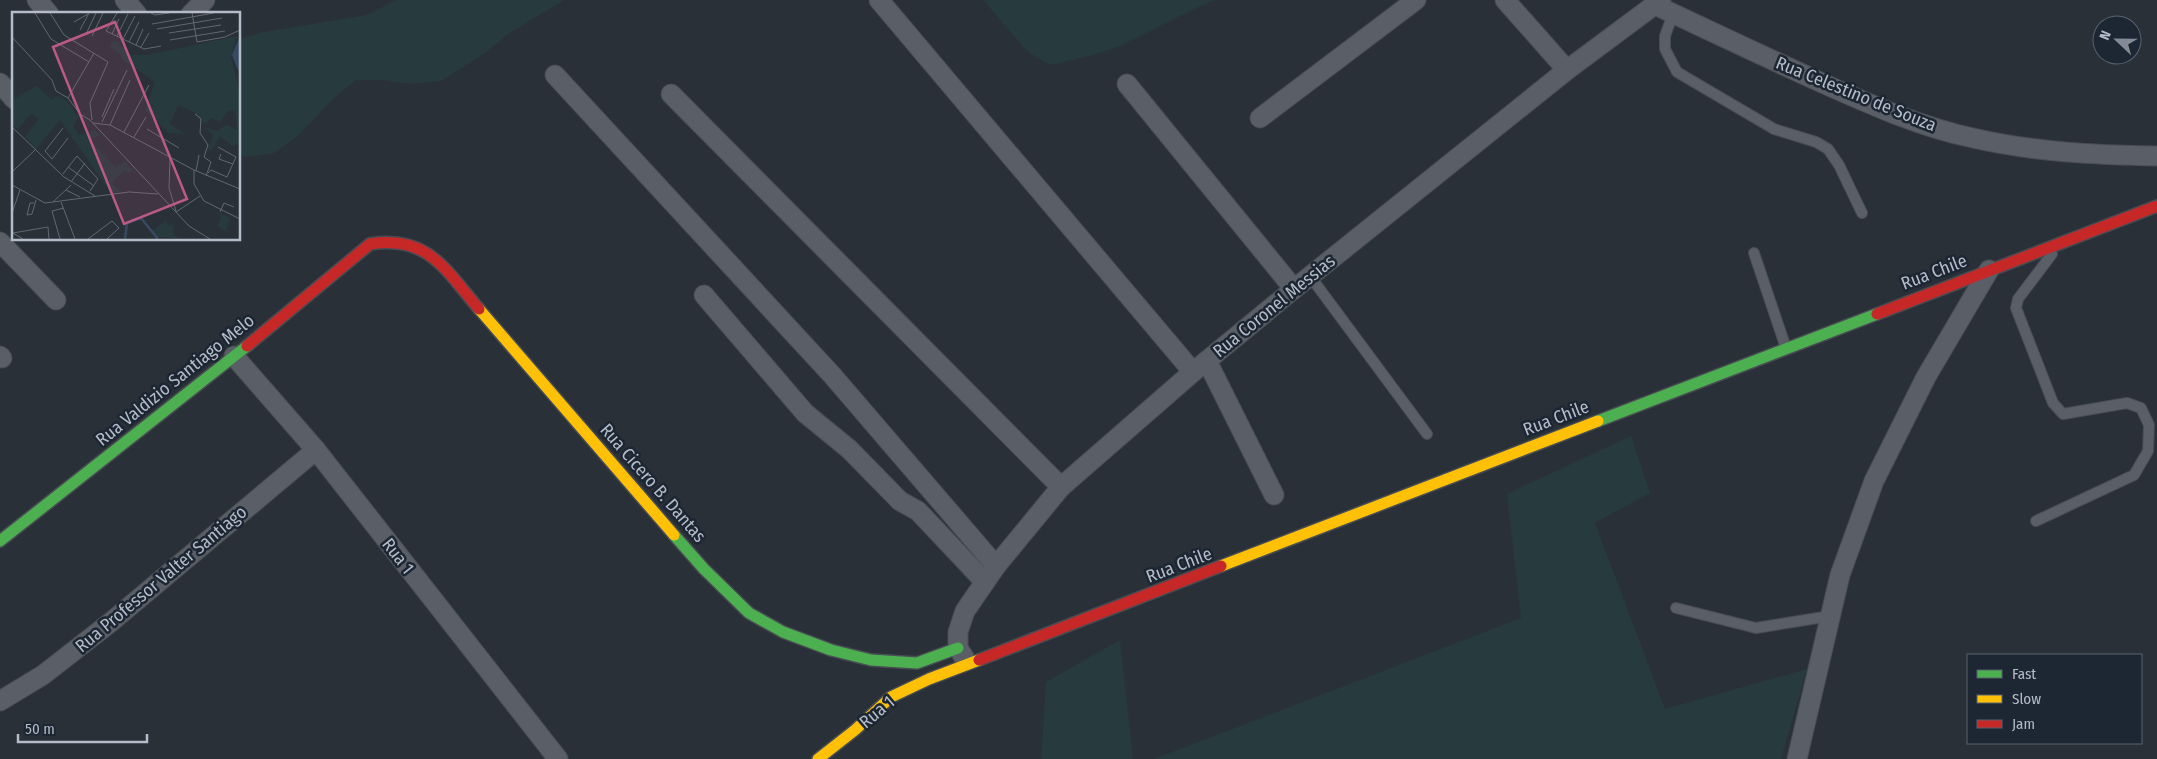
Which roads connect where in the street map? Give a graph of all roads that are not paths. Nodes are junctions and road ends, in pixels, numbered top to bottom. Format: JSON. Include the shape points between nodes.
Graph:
{"nodes":[{"id":1,"x":37,"y":0,"type":"edge"},
{"id":2,"x":125,"y":0,"type":"edge"},
{"id":3,"x":205,"y":0,"type":"edge"},
{"id":4,"x":879,"y":0,"type":"edge"},
{"id":5,"x":1416,"y":0,"type":"edge"},
{"id":6,"x":1506,"y":0,"type":"edge"},
{"id":7,"x":1663,"y":6,"type":"edge"},
{"id":8,"x":47,"y":12,"type":"edge"},
{"id":9,"x":135,"y":12,"type":"edge"},
{"id":10,"x":193,"y":12,"type":"edge"},
{"id":11,"x":1567,"y":70,"type":"junction"},
{"id":12,"x":555,"y":75,"type":"dead end"},
{"id":13,"x":0,"y":83,"type":"edge"},
{"id":14,"x":1127,"y":84,"type":"dead end"},
{"id":15,"x":672,"y":94,"type":"dead end"},
{"id":16,"x":12,"y":97,"type":"edge"},
{"id":17,"x":1260,"y":118,"type":"dead end"},
{"id":18,"x":2157,"y":156,"type":"edge"},
{"id":19,"x":2157,"y":206,"type":"edge"},
{"id":20,"x":1862,"y":214,"type":"dead end"},
{"id":21,"x":0,"y":242,"type":"edge"},
{"id":22,"x":2060,"y":243,"type":"junction"},
{"id":23,"x":370,"y":244,"type":"joint"},
{"id":24,"x":1754,"y":253,"type":"dead end"},
{"id":25,"x":1989,"y":270,"type":"junction"},
{"id":26,"x":1310,"y":276,"type":"junction"},
{"id":27,"x":1294,"y":290,"type":"junction"},
{"id":28,"x":704,"y":295,"type":"dead end"},
{"id":29,"x":56,"y":300,"type":"dead end"},
{"id":30,"x":1786,"y":348,"type":"junction"},
{"id":31,"x":234,"y":356,"type":"junction"},
{"id":32,"x":1200,"y":367,"type":"junction"},
{"id":33,"x":1427,"y":434,"type":"dead end"},
{"id":34,"x":316,"y":450,"type":"junction"},
{"id":35,"x":1061,"y":487,"type":"junction"},
{"id":36,"x":1274,"y":495,"type":"dead end"},
{"id":37,"x":2036,"y":522,"type":"dead end"},
{"id":38,"x":0,"y":542,"type":"edge"},
{"id":39,"x":991,"y":574,"type":"junction"},
{"id":40,"x":1676,"y":608,"type":"dead end"},
{"id":41,"x":1830,"y":616,"type":"junction"},
{"id":42,"x":958,"y":648,"type":"junction"},
{"id":43,"x":969,"y":665,"type":"junction"},
{"id":44,"x":0,"y":701,"type":"edge"},
{"id":45,"x":558,"y":759,"type":"edge"},
{"id":46,"x":818,"y":759,"type":"edge"},
{"id":47,"x":1797,"y":759,"type":"edge"}],
"edges":[{"from":1,"to":8,"type":"street"},
{"from":2,"to":9,"type":"street"},
{"from":3,"to":10,"type":"street"},
{"from":4,"to":32,"type":"street"},
{"from":5,"to":17,"type":"street"},
{"from":6,"to":11,"type":"street"},
{"from":7,"to":11,"type":"street","name":"Rua Coronel Messias"},
{"from":7,"to":18,"type":"street","name":"Rua Celestino de Souza","via":[[1859,100],[1937,128],[1972,138],[2078,154]]},
{"from":7,"to":20,"type":"lane","via":[[1665,49],[1677,72],[1774,129],[1828,149],[1840,165]]},
{"from":11,"to":26,"type":"street","name":"Rua Coronel Messias"},
{"from":12,"to":39,"type":"street","via":[[832,375]]},
{"from":13,"to":16,"type":"street"},
{"from":14,"to":27,"type":"street"},
{"from":15,"to":35,"type":"street"},
{"from":19,"to":22,"type":"street","name":"Rua Chile"},
{"from":21,"to":29,"type":"street"},
{"from":22,"to":25,"type":"street","name":"Rua Chile"},
{"from":22,"to":37,"type":"lane","via":[[2018,299],[2016,308],[2053,402],[2063,414],[2127,403],[2141,408],[2149,425],[2148,451],[2134,475]]},
{"from":23,"to":31,"type":"street","name":"Rua Valdizio Santiago Melo"},
{"from":23,"to":42,"type":"street","name":"Rua Cicero B. Dantas","via":[[394,239],[413,243],[436,259],[704,569],[749,614],[783,632],[831,650],[871,660],[917,664]]},
{"from":24,"to":30,"type":"lane"},
{"from":25,"to":30,"type":"street","name":"Rua Chile"},
{"from":25,"to":41,"type":"street","via":[[1926,377],[1874,482],[1840,575]]},
{"from":26,"to":27,"type":"street","name":"Rua Coronel Messias"},
{"from":26,"to":33,"type":"lane"},
{"from":27,"to":32,"type":"street","name":"Rua Coronel Messias"},
{"from":28,"to":39,"type":"street","via":[[805,414],[849,449],[900,501],[918,511]]},
{"from":30,"to":43,"type":"street","name":"Rua Chile"},
{"from":31,"to":34,"type":"street","name":"Rua 1"},
{"from":31,"to":38,"type":"street","name":"Rua Valdizio Santiago Melo"},
{"from":32,"to":35,"type":"street","name":"Rua Coronel Messias"},
{"from":32,"to":36,"type":"street"},
{"from":34,"to":44,"type":"street","name":"Rua Professor Valter Santiago","via":[[111,622],[43,675]]},
{"from":34,"to":45,"type":"street","name":"Rua 1"},
{"from":35,"to":39,"type":"street","name":"Rua Coronel Messias"},
{"from":39,"to":42,"type":"street","name":"Rua Coronel Messias","via":[[965,611],[958,632]]},
{"from":40,"to":41,"type":"lane","via":[[1756,628]]},
{"from":41,"to":47,"type":"street"},
{"from":42,"to":43,"type":"street"},
{"from":43,"to":46,"type":"street","name":"Rua 1","via":[[890,697]]}]}
